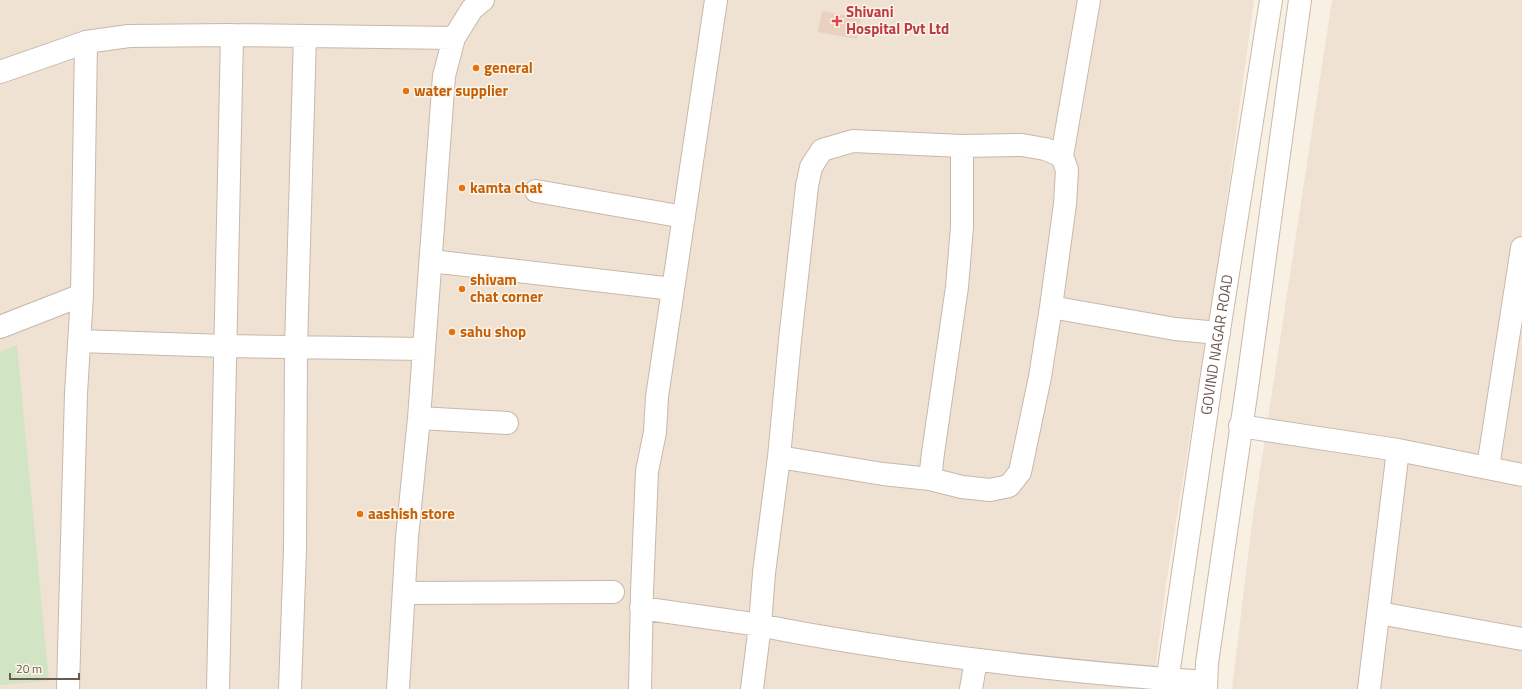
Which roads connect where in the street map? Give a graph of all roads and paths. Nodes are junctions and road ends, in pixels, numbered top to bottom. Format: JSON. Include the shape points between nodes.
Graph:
{"nodes":[{"id":1,"x":484,"y":0,"type":"edge"},
{"id":2,"x":716,"y":0,"type":"edge"},
{"id":3,"x":1089,"y":0,"type":"edge"},
{"id":4,"x":1271,"y":0,"type":"edge"},
{"id":5,"x":1300,"y":0,"type":"edge"},
{"id":6,"x":232,"y":35,"type":"junction"},
{"id":7,"x":305,"y":36,"type":"junction"},
{"id":8,"x":454,"y":38,"type":"junction"},
{"id":9,"x":86,"y":42,"type":"junction"},
{"id":10,"x":0,"y":72,"type":"edge"},
{"id":11,"x":962,"y":146,"type":"junction"},
{"id":12,"x":1062,"y":156,"type":"junction"},
{"id":13,"x":536,"y":191,"type":"dead end"},
{"id":14,"x":684,"y":217,"type":"junction"},
{"id":15,"x":1522,"y":248,"type":"edge"},
{"id":16,"x":431,"y":261,"type":"junction"},
{"id":17,"x":673,"y":289,"type":"junction"},
{"id":18,"x":82,"y":295,"type":"junction"},
{"id":19,"x":1051,"y":307,"type":"junction"},
{"id":20,"x":0,"y":327,"type":"edge"},
{"id":21,"x":1218,"y":334,"type":"junction"},
{"id":22,"x":79,"y":341,"type":"junction"},
{"id":23,"x":225,"y":346,"type":"junction"},
{"id":24,"x":296,"y":347,"type":"junction"},
{"id":25,"x":424,"y":349,"type":"junction"},
{"id":26,"x":419,"y":418,"type":"junction"},
{"id":27,"x":507,"y":423,"type":"dead end"},
{"id":28,"x":1240,"y":426,"type":"junction"},
{"id":29,"x":1398,"y":450,"type":"junction"},
{"id":30,"x":779,"y":457,"type":"junction"},
{"id":31,"x":1488,"y":467,"type":"junction"},
{"id":32,"x":1522,"y":475,"type":"edge"},
{"id":33,"x":930,"y":479,"type":"junction"},
{"id":34,"x":613,"y":592,"type":"dead end"},
{"id":35,"x":404,"y":593,"type":"junction"},
{"id":36,"x":641,"y":608,"type":"junction"},
{"id":37,"x":1378,"y":613,"type":"junction"},
{"id":38,"x":760,"y":625,"type":"junction"},
{"id":39,"x":1522,"y":638,"type":"edge"},
{"id":40,"x":976,"y":660,"type":"junction"},
{"id":41,"x":1166,"y":684,"type":"edge"},
{"id":42,"x":1206,"y":685,"type":"edge"},
{"id":43,"x":68,"y":689,"type":"edge"},
{"id":44,"x":218,"y":689,"type":"edge"},
{"id":45,"x":290,"y":689,"type":"edge"},
{"id":46,"x":398,"y":689,"type":"edge"},
{"id":47,"x":640,"y":689,"type":"edge"},
{"id":48,"x":752,"y":689,"type":"edge"},
{"id":49,"x":971,"y":689,"type":"edge"},
{"id":50,"x":1369,"y":689,"type":"edge"}],
"edges":[{"from":1,"to":8,"type":"street","via":[[472,10]]},
{"from":2,"to":14,"type":"street"},
{"from":3,"to":12,"type":"street"},
{"from":4,"to":21,"type":"street","name":"GOVIND NAGAR ROAD"},
{"from":5,"to":28,"type":"street"},
{"from":6,"to":7,"type":"street"},
{"from":6,"to":9,"type":"street","via":[[129,36]]},
{"from":6,"to":23,"type":"street"},
{"from":7,"to":8,"type":"street"},
{"from":7,"to":24,"type":"street"},
{"from":8,"to":16,"type":"street","via":[[444,76]]},
{"from":9,"to":10,"type":"street"},
{"from":9,"to":18,"type":"street"},
{"from":11,"to":12,"type":"street","via":[[1022,145],[1045,149]]},
{"from":11,"to":30,"type":"street","via":[[853,141],[822,150],[811,167]]},
{"from":11,"to":33,"type":"street","via":[[962,227],[957,287]]},
{"from":12,"to":19,"type":"street","via":[[1067,170]]},
{"from":13,"to":14,"type":"street"},
{"from":14,"to":17,"type":"street"},
{"from":15,"to":31,"type":"street"},
{"from":16,"to":17,"type":"street"},
{"from":16,"to":25,"type":"street"},
{"from":17,"to":36,"type":"street","via":[[657,397],[655,432],[647,471]]},
{"from":18,"to":20,"type":"street"},
{"from":18,"to":22,"type":"street"},
{"from":19,"to":21,"type":"street","via":[[1174,329]]},
{"from":19,"to":33,"type":"street","via":[[1040,377],[1020,472],[1009,486],[990,490],[962,487]]},
{"from":21,"to":41,"type":"street","name":"GOVIND NAGAR ROAD"},
{"from":22,"to":23,"type":"street"},
{"from":22,"to":43,"type":"street"},
{"from":23,"to":24,"type":"street"},
{"from":23,"to":44,"type":"street"},
{"from":24,"to":25,"type":"street"},
{"from":24,"to":45,"type":"street","via":[[295,551]]},
{"from":25,"to":26,"type":"street"},
{"from":26,"to":27,"type":"street"},
{"from":26,"to":35,"type":"street"},
{"from":28,"to":29,"type":"street"},
{"from":28,"to":42,"type":"street","via":[[1207,662]]},
{"from":29,"to":31,"type":"street"},
{"from":29,"to":37,"type":"street"},
{"from":30,"to":33,"type":"street"},
{"from":30,"to":38,"type":"street"},
{"from":31,"to":32,"type":"street"},
{"from":34,"to":35,"type":"street"},
{"from":35,"to":46,"type":"street"},
{"from":36,"to":38,"type":"street"},
{"from":36,"to":47,"type":"street"},
{"from":37,"to":39,"type":"street"},
{"from":37,"to":50,"type":"street"},
{"from":38,"to":40,"type":"street","via":[[812,636]]},
{"from":38,"to":48,"type":"street"},
{"from":40,"to":41,"type":"street"},
{"from":40,"to":49,"type":"street"},
{"from":41,"to":42,"type":"street"}]}
